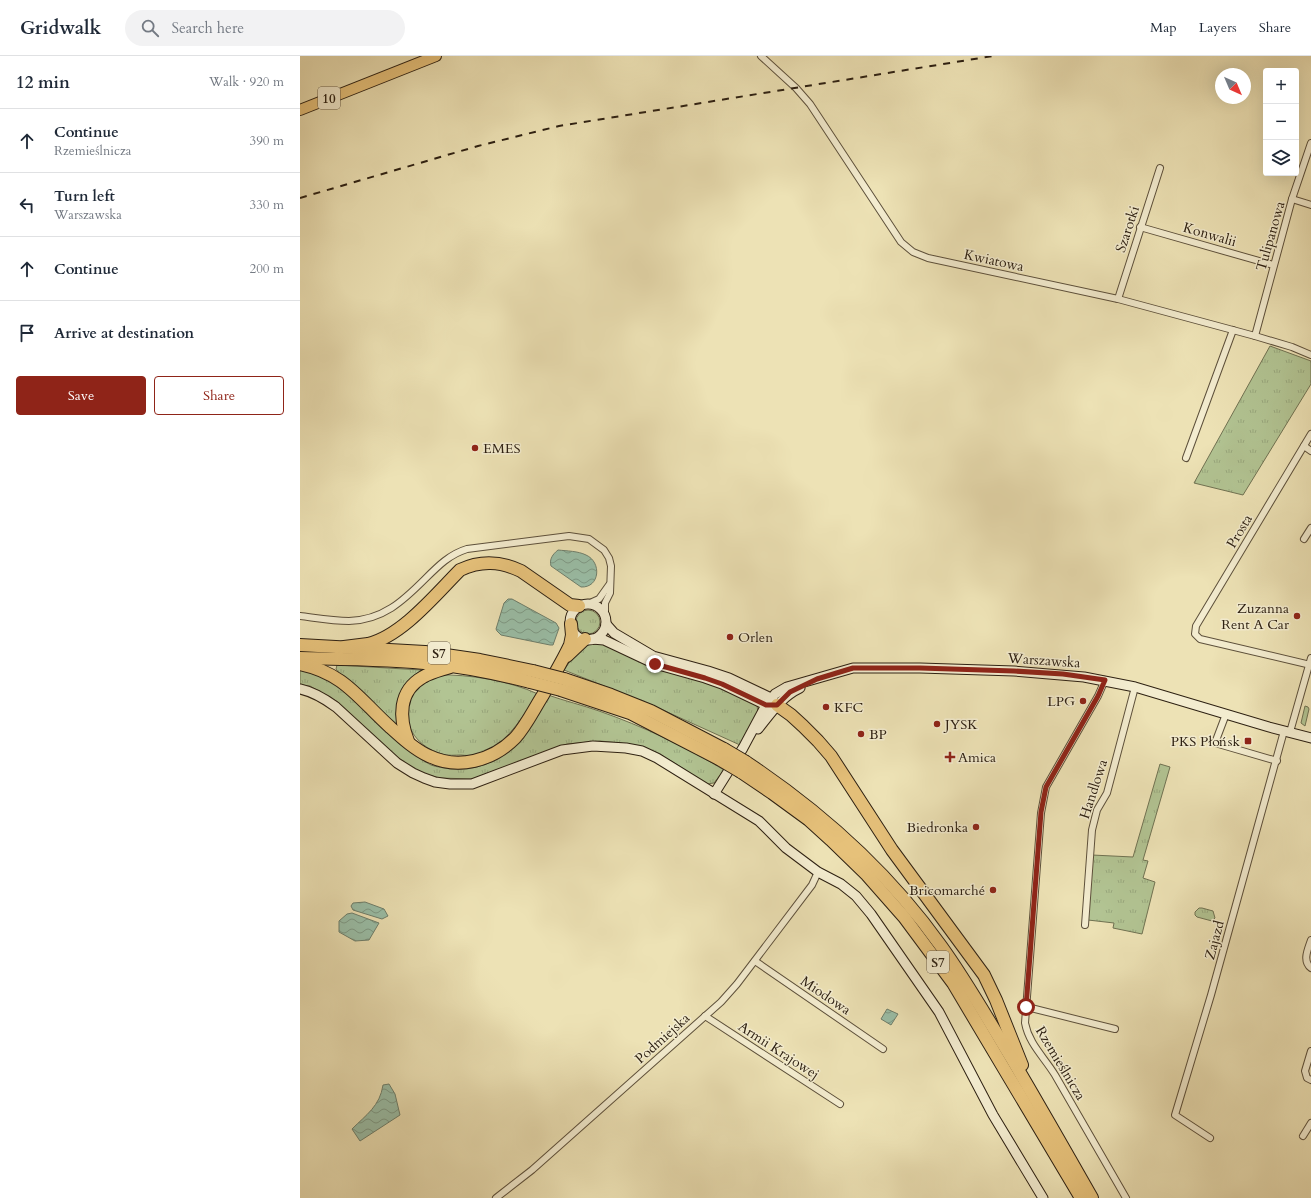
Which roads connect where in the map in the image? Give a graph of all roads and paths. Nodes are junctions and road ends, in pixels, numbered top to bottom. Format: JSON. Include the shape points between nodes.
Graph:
{"nodes":[{"id":1,"x":436,"y":56,"type":"edge"},
{"id":2,"x":761,"y":56,"type":"edge"},
{"id":3,"x":300,"y":110,"type":"edge"},
{"id":4,"x":1311,"y":143,"type":"edge"},
{"id":5,"x":1160,"y":168,"type":"dead end"},
{"id":6,"x":1292,"y":199,"type":"junction"},
{"id":7,"x":1311,"y":205,"type":"edge"},
{"id":8,"x":1140,"y":227,"type":"junction"},
{"id":9,"x":1273,"y":265,"type":"junction"},
{"id":10,"x":1118,"y":299,"type":"junction"},
{"id":11,"x":1233,"y":330,"type":"junction"},
{"id":12,"x":1254,"y":336,"type":"junction"},
{"id":13,"x":1311,"y":355,"type":"edge"},
{"id":14,"x":1311,"y":434,"type":"edge"},
{"id":15,"x":1304,"y":446,"type":"junction"},
{"id":16,"x":1311,"y":450,"type":"edge"},
{"id":17,"x":1186,"y":458,"type":"dead end"},
{"id":18,"x":1311,"y":528,"type":"edge"},
{"id":19,"x":1304,"y":539,"type":"dead end"},
{"id":20,"x":611,"y":582,"type":"junction"},
{"id":21,"x":584,"y":605,"type":"junction"},
{"id":22,"x":300,"y":616,"type":"edge"},
{"id":23,"x":606,"y":620,"type":"junction"},
{"id":24,"x":571,"y":624,"type":"junction"},
{"id":25,"x":589,"y":639,"type":"junction"},
{"id":26,"x":300,"y":645,"type":"edge"},
{"id":27,"x":344,"y":647,"type":"junction"},
{"id":28,"x":300,"y":658,"type":"edge"},
{"id":29,"x":561,"y":663,"type":"junction"},
{"id":30,"x":1310,"y":663,"type":"edge"},
{"id":31,"x":300,"y":664,"type":"edge"},
{"id":32,"x":453,"y":666,"type":"junction"},
{"id":33,"x":532,"y":676,"type":"junction"},
{"id":34,"x":1105,"y":680,"type":"junction"},
{"id":35,"x":1135,"y":687,"type":"junction"},
{"id":36,"x":300,"y":689,"type":"edge"},
{"id":37,"x":772,"y":703,"type":"junction"},
{"id":38,"x":1226,"y":714,"type":"junction"},
{"id":39,"x":1287,"y":732,"type":"junction"},
{"id":40,"x":1311,"y":738,"type":"edge"},
{"id":41,"x":409,"y":742,"type":"junction"},
{"id":42,"x":1277,"y":761,"type":"junction"},
{"id":43,"x":743,"y":767,"type":"junction"},
{"id":44,"x":714,"y":794,"type":"junction"},
{"id":45,"x":818,"y":872,"type":"junction"},
{"id":46,"x":1084,"y":925,"type":"dead end"},
{"id":47,"x":1311,"y":940,"type":"edge"},
{"id":48,"x":755,"y":961,"type":"junction"},
{"id":49,"x":1311,"y":968,"type":"edge"},
{"id":50,"x":1026,"y":1007,"type":"junction"},
{"id":51,"x":705,"y":1016,"type":"junction"},
{"id":52,"x":1115,"y":1029,"type":"dead end"},
{"id":53,"x":883,"y":1049,"type":"dead end"},
{"id":54,"x":1311,"y":1051,"type":"edge"},
{"id":55,"x":1311,"y":1080,"type":"edge"},
{"id":56,"x":840,"y":1104,"type":"dead end"},
{"id":57,"x":1038,"y":1104,"type":"junction"},
{"id":58,"x":1311,"y":1123,"type":"edge"},
{"id":59,"x":1303,"y":1136,"type":"dead end"},
{"id":60,"x":1210,"y":1138,"type":"dead end"},
{"id":61,"x":496,"y":1198,"type":"edge"},
{"id":62,"x":1043,"y":1198,"type":"edge"},
{"id":63,"x":1081,"y":1198,"type":"edge"},
{"id":64,"x":1092,"y":1198,"type":"edge"},
{"id":65,"x":1126,"y":1198,"type":"edge"}],
"edges":[{"from":1,"to":3,"type":"main road","number":"10"},
{"from":2,"to":10,"type":"street","name":"Kwiatowa","via":[[810,104],[901,242],[913,252],[928,258]]},
{"from":4,"to":6,"type":"street","name":"Tulipanowa"},
{"from":5,"to":8,"type":"street","name":"Szarotki"},
{"from":6,"to":7,"type":"street"},
{"from":6,"to":9,"type":"street","name":"Tulipanowa"},
{"from":8,"to":9,"type":"street","name":"Konwalii"},
{"from":8,"to":10,"type":"street","name":"Szarotki"},
{"from":9,"to":12,"type":"street","name":"Tulipanowa"},
{"from":10,"to":11,"type":"street","name":"Kwiatowa"},
{"from":11,"to":12,"type":"street","name":"Kwiatowa"},
{"from":11,"to":17,"type":"street"},
{"from":12,"to":13,"type":"street","name":"Kwiatowa"},
{"from":14,"to":15,"type":"street","name":"Prosta"},
{"from":15,"to":16,"type":"street"},
{"from":15,"to":30,"type":"street","name":"Prosta","via":[[1196,626],[1195,634],[1200,639]]},
{"from":18,"to":19,"type":"street"},
{"from":20,"to":21,"type":"street","via":[[599,599]]},
{"from":20,"to":22,"type":"street","via":[[611,566],[604,550],[589,539],[569,536],[459,551],[438,566],[405,599],[388,611],[374,616],[349,621]]},
{"from":20,"to":23,"type":"street","via":[[610,593],[605,603]]},
{"from":21,"to":23,"type":"street","via":[[598,607]]},
{"from":21,"to":24,"type":"street","via":[[572,614]]},
{"from":21,"to":27,"type":"highway","via":[[570,605],[512,567],[497,563],[479,563],[460,570],[409,621],[393,633],[369,644]]},
{"from":23,"to":25,"type":"street","via":[[602,634]]},
{"from":23,"to":37,"type":"street","via":[[614,633],[653,656],[729,678]]},
{"from":24,"to":25,"type":"street","via":[[576,634]]},
{"from":24,"to":29,"type":"highway","via":[[570,645]]},
{"from":25,"to":29,"type":"highway","via":[[577,646]]},
{"from":25,"to":37,"type":"street","via":[[604,640],[655,664],[716,682]]},
{"from":26,"to":27,"type":"highway","number":"S7"},
{"from":27,"to":33,"type":"highway","number":"S7","via":[[448,654],[506,664]]},
{"from":28,"to":32,"type":"highway","number":"S7","via":[[365,659]]},
{"from":29,"to":41,"type":"highway","via":[[525,725],[515,738],[496,753],[478,761],[447,762],[428,756]]},
{"from":30,"to":39,"type":"street","name":"Zajazd"},
{"from":31,"to":41,"type":"highway","via":[[322,670],[352,689]]},
{"from":32,"to":33,"type":"highway","number":"S7","via":[[502,675]]},
{"from":32,"to":41,"type":"highway","via":[[423,677],[411,686],[402,712],[403,727]]},
{"from":33,"to":43,"type":"highway","number":"S7","bridge":true,"via":[[562,685],[630,713],[722,754]]},
{"from":34,"to":35,"type":"street","name":"Warszawska"},
{"from":34,"to":37,"type":"street","name":"Warszawska","via":[[1014,671],[853,668],[817,679]]},
{"from":34,"to":50,"type":"street","name":"Rzemieślnicza","via":[[1046,787],[1041,812]]},
{"from":35,"to":38,"type":"street","name":"Warszawska"},
{"from":35,"to":46,"type":"street","name":"Handlowa","via":[[1107,793],[1097,810],[1092,830]]},
{"from":36,"to":44,"type":"street","via":[[327,700],[397,762],[413,773],[435,782],[472,784],[562,750],[610,746],[642,751]]},
{"from":37,"to":44,"type":"street","name":"Warszawska"},
{"from":37,"to":57,"type":"highway","via":[[791,715],[831,756],[892,850],[984,975]]},
{"from":38,"to":39,"type":"street","name":"Warszawska"},
{"from":38,"to":42,"type":"street","via":[[1215,743]]},
{"from":39,"to":40,"type":"street","name":"Warszawska"},
{"from":39,"to":42,"type":"street","name":"Zajazd"},
{"from":42,"to":60,"type":"street","name":"Zajazd","via":[[1175,1115]]},
{"from":43,"to":57,"type":"highway","number":"S7","via":[[775,781],[838,832],[895,889],[941,946],[987,1016]]},
{"from":43,"to":63,"type":"highway","number":"S7","via":[[831,840],[872,880],[904,917],[953,983]]},
{"from":44,"to":45,"type":"street","via":[[759,821],[786,848]]},
{"from":45,"to":48,"type":"street","name":"Podmiejska","via":[[812,885]]},
{"from":45,"to":62,"type":"street","via":[[841,884],[856,896],[939,1012],[993,1115]]},
{"from":47,"to":49,"type":"street","via":[[1306,960]]},
{"from":48,"to":51,"type":"street","name":"Podmiejska"},
{"from":48,"to":53,"type":"street","name":"Miodowa"},
{"from":50,"to":52,"type":"street"},
{"from":50,"to":65,"type":"street","name":"Rzemieślnicza","via":[[1025,1023],[1030,1041],[1054,1074]]},
{"from":51,"to":56,"type":"street","name":"Armii Krajowej"},
{"from":51,"to":61,"type":"street","name":"Podmiejska","via":[[532,1170]]},
{"from":54,"to":55,"type":"street","via":[[1305,1071],[1307,1078]]},
{"from":57,"to":64,"type":"highway","number":"S7"},
{"from":58,"to":59,"type":"street"}]}
